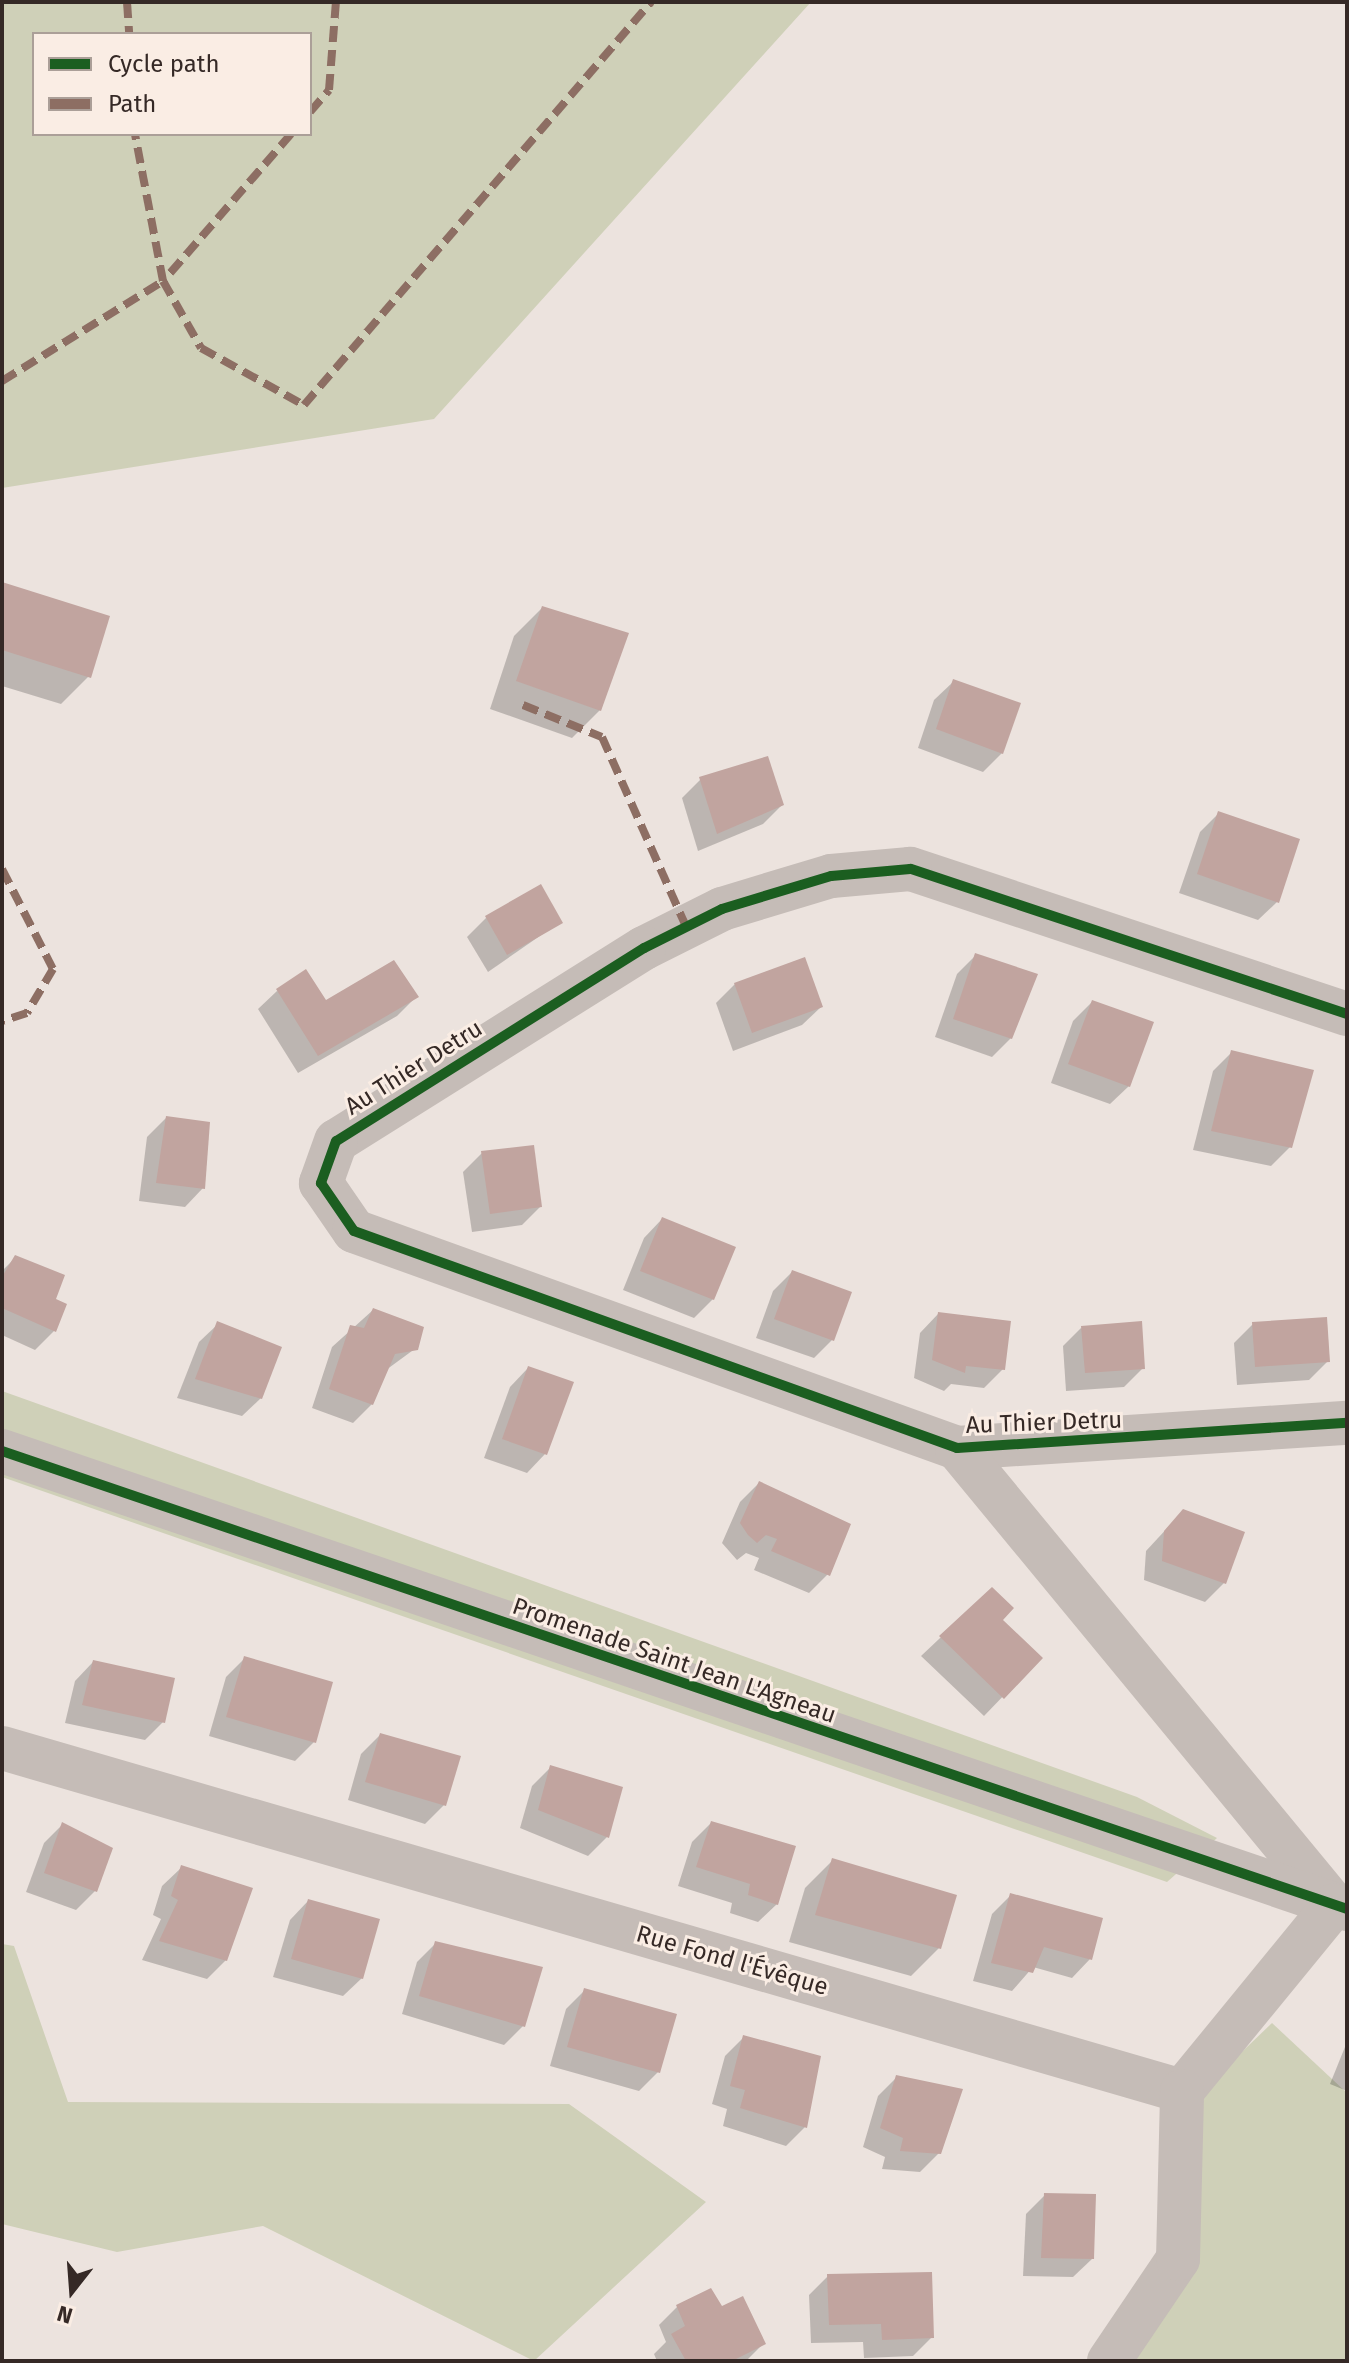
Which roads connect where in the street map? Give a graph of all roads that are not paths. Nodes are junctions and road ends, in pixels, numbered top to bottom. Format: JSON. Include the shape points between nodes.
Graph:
{"nodes":[{"id":1,"x":1347,"y":1014,"type":"edge"},
{"id":2,"x":1347,"y":1423,"type":"edge"},
{"id":3,"x":957,"y":1448,"type":"junction"},
{"id":4,"x":2,"y":1451,"type":"edge"},
{"id":5,"x":2,"y":1748,"type":"edge"},
{"id":6,"x":1341,"y":1907,"type":"edge"},
{"id":7,"x":1182,"y":2091,"type":"junction"},
{"id":8,"x":1109,"y":2361,"type":"edge"}],
"edges":[{"from":1,"to":3,"type":"street","name":"Au Thier Detru","via":[[910,869],[831,876],[722,909],[644,948],[336,1141],[321,1183],[354,1231]]},
{"from":2,"to":3,"type":"street","name":"Au Thier Detru"},
{"from":3,"to":6,"type":"street","name":"Au Thier Detru"},
{"from":4,"to":6,"type":"street","name":"Promenade Saint Jean L'Agneau"},
{"from":5,"to":7,"type":"street","name":"Rue Fond l'Évêque"},
{"from":6,"to":7,"type":"street"},
{"from":7,"to":8,"type":"street","via":[[1178,2259]]}]}
